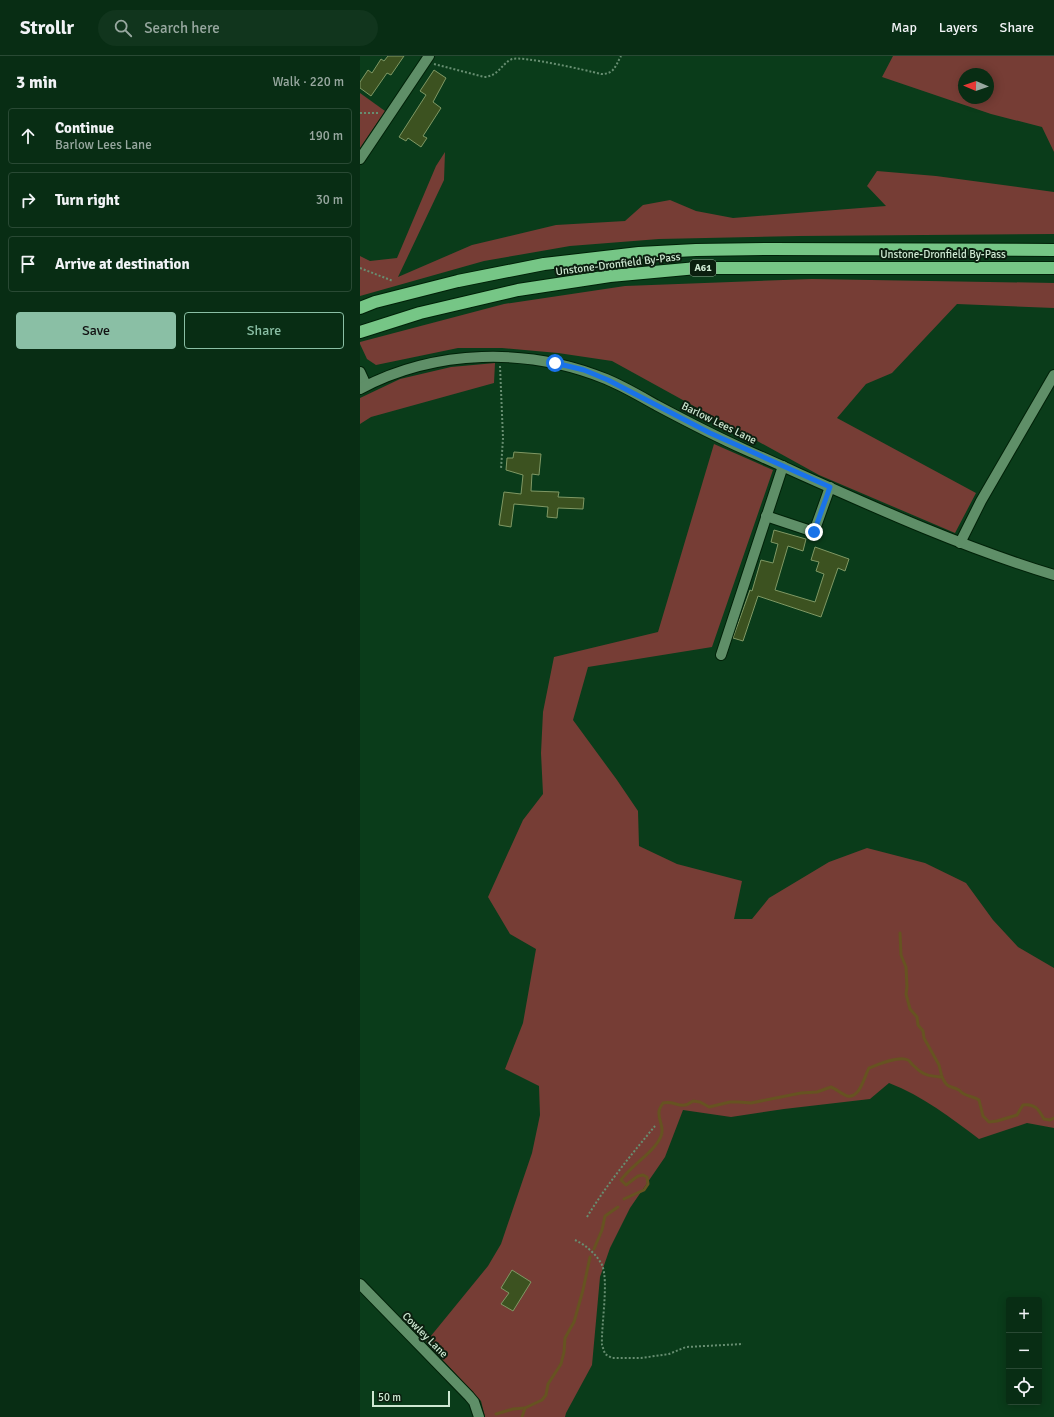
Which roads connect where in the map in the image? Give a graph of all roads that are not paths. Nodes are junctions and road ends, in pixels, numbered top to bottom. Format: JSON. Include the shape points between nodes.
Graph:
{"nodes":[{"id":1,"x":427,"y":59,"type":"edge"},
{"id":2,"x":360,"y":159,"type":"edge"},
{"id":3,"x":1054,"y":250,"type":"edge"},
{"id":4,"x":1054,"y":268,"type":"edge"},
{"id":5,"x":360,"y":308,"type":"edge"},
{"id":6,"x":360,"y":332,"type":"edge"},
{"id":7,"x":360,"y":372,"type":"edge"},
{"id":8,"x":1054,"y":375,"type":"edge"},
{"id":9,"x":363,"y":387,"type":"edge"},
{"id":10,"x":783,"y":466,"type":"junction"},
{"id":11,"x":830,"y":487,"type":"junction"},
{"id":12,"x":766,"y":516,"type":"junction"},
{"id":13,"x":960,"y":543,"type":"junction"},
{"id":14,"x":1054,"y":575,"type":"edge"},
{"id":15,"x":720,"y":655,"type":"dead end"},
{"id":16,"x":360,"y":1284,"type":"edge"},
{"id":17,"x":479,"y":1417,"type":"edge"}],
"edges":[{"from":1,"to":2,"type":"street"},
{"from":3,"to":5,"type":"highway","name":"Unstone-Dronfield By-Pass","number":"A61","via":[[763,249],[639,253],[544,264],[458,281]]},
{"from":4,"to":6,"type":"highway","name":"Unstone-Dronfield By-Pass","number":"A61","via":[[697,268],[610,276],[518,290],[420,313]]},
{"from":7,"to":9,"type":"street"},
{"from":8,"to":13,"type":"street"},
{"from":9,"to":10,"type":"street","name":"Barlow Lees Lane","via":[[385,377],[444,361],[500,356],[555,363],[584,370],[608,380],[710,433]]},
{"from":10,"to":11,"type":"street","name":"Barlow Lees Lane"},
{"from":10,"to":12,"type":"street"},
{"from":11,"to":12,"type":"street","via":[[814,532]]},
{"from":11,"to":13,"type":"street","name":"Barlow Lees Lane"},
{"from":12,"to":15,"type":"street"},
{"from":13,"to":14,"type":"street","name":"Barlow Lees Lane"},
{"from":16,"to":17,"type":"street","name":"Cowley Lane","via":[[474,1402]]}]}
